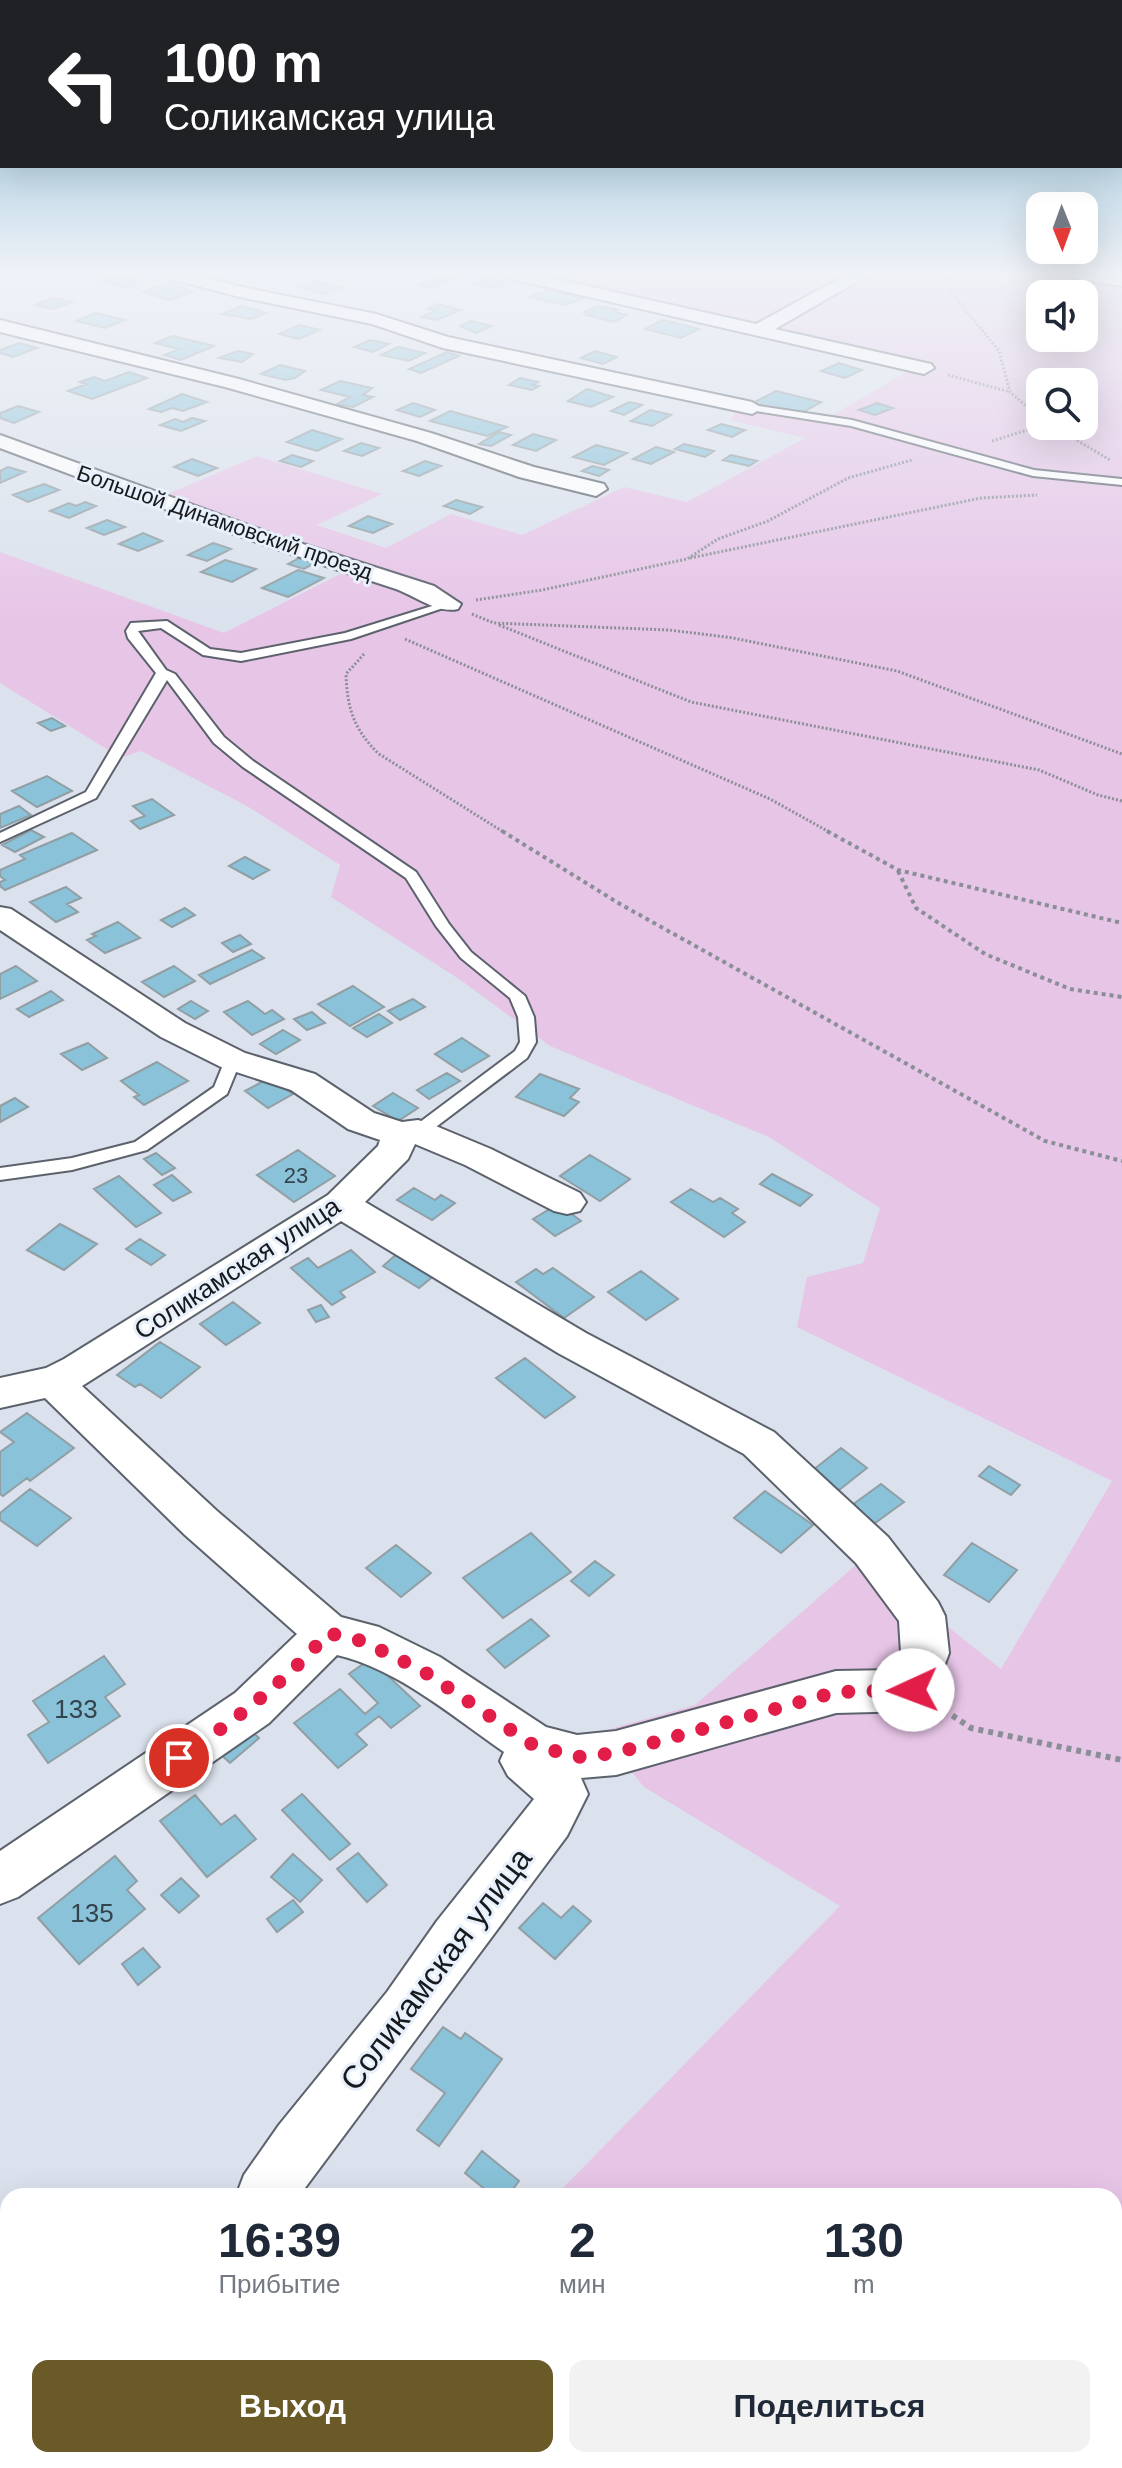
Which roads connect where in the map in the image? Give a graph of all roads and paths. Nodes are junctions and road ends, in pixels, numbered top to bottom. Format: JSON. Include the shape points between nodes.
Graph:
{"nodes":[{"id":1,"x":254,"y":389,"type":"edge"},
{"id":2,"x":663,"y":389,"type":"edge"},
{"id":3,"x":1000,"y":389,"type":"edge"},
{"id":4,"x":1010,"y":392,"type":"joint"},
{"id":5,"x":1026,"y":406,"type":"edge"},
{"id":6,"x":752,"y":408,"type":"joint"},
{"id":7,"x":1026,"y":431,"type":"edge"},
{"id":8,"x":1076,"y":440,"type":"edge"},
{"id":9,"x":0,"y":441,"type":"edge"},
{"id":10,"x":946,"y":450,"type":"junction"},
{"id":11,"x":1110,"y":461,"type":"dead end"},
{"id":12,"x":1122,"y":482,"type":"edge"},
{"id":13,"x":596,"y":489,"type":"dead end"},
{"id":14,"x":1039,"y":495,"type":"dead end"},
{"id":15,"x":687,"y":559,"type":"junction"},
{"id":16,"x":449,"y":604,"type":"junction"},
{"id":17,"x":494,"y":623,"type":"junction"},
{"id":18,"x":373,"y":650,"type":"dead end"},
{"id":19,"x":162,"y":673,"type":"junction"},
{"id":20,"x":1122,"y":754,"type":"edge"},
{"id":21,"x":1122,"y":801,"type":"edge"},
{"id":22,"x":0,"y":838,"type":"edge"},
{"id":23,"x":898,"y":870,"type":"junction"},
{"id":24,"x":0,"y":916,"type":"edge"},
{"id":25,"x":1122,"y":923,"type":"edge"},
{"id":26,"x":1122,"y":997,"type":"edge"},
{"id":27,"x":233,"y":1060,"type":"junction"},
{"id":28,"x":409,"y":1133,"type":"junction"},
{"id":29,"x":1122,"y":1161,"type":"edge"},
{"id":30,"x":0,"y":1174,"type":"edge"},
{"id":31,"x":567,"y":1202,"type":"dead end"},
{"id":32,"x":341,"y":1204,"type":"junction"},
{"id":33,"x":55,"y":1381,"type":"junction"},
{"id":34,"x":0,"y":1393,"type":"edge"},
{"id":35,"x":328,"y":1633,"type":"junction"},
{"id":36,"x":913,"y":1690,"type":"junction"},
{"id":37,"x":533,"y":1745,"type":"junction"},
{"id":38,"x":1122,"y":1760,"type":"edge"},
{"id":39,"x":0,"y":1880,"type":"edge"},
{"id":40,"x":270,"y":2188,"type":"edge"}],
"edges":[{"from":1,"to":13,"type":"street"},
{"from":2,"to":6,"type":"street"},
{"from":3,"to":4,"type":"path"},
{"from":4,"to":5,"type":"path"},
{"from":6,"to":10,"type":"lane","via":[[852,423]]},
{"from":7,"to":10,"type":"path"},
{"from":8,"to":11,"type":"path"},
{"from":9,"to":16,"type":"street","name":"Большой Динамовский проезд","via":[[276,543],[425,591]]},
{"from":10,"to":12,"type":"lane","via":[[1033,473]]},
{"from":10,"to":15,"type":"path","via":[[848,478]]},
{"from":14,"to":15,"type":"path","via":[[981,498]]},
{"from":15,"to":16,"type":"path"},
{"from":16,"to":17,"type":"path"},
{"from":16,"to":19,"type":"lane","via":[[358,633],[241,657],[207,652],[163,624],[135,626],[134,638]]},
{"from":16,"to":23,"type":"path","via":[[399,636],[770,799]]},
{"from":17,"to":20,"type":"path","via":[[720,636],[897,671]]},
{"from":17,"to":21,"type":"path","via":[[691,702],[1039,770]]},
{"from":18,"to":29,"type":"path","via":[[359,657],[346,674],[347,703],[360,736],[379,754],[620,904],[1045,1141]]},
{"from":19,"to":22,"type":"lane","via":[[91,795]]},
{"from":19,"to":28,"type":"lane","via":[[171,677],[219,740],[248,764],[411,875],[466,955],[517,996],[528,1042],[521,1054]]},
{"from":23,"to":25,"type":"path"},
{"from":23,"to":26,"type":"path","via":[[916,908],[985,954],[1070,989]]},
{"from":24,"to":27,"type":"street","via":[[173,1030]]},
{"from":27,"to":28,"type":"street","via":[[303,1082],[361,1121]]},
{"from":27,"to":30,"type":"lane","via":[[221,1090],[141,1146],[72,1164]]},
{"from":28,"to":31,"type":"street","via":[[478,1157]]},
{"from":28,"to":32,"type":"street","name":"Соликамская улица"},
{"from":32,"to":33,"type":"street","name":"Соликамская улица"},
{"from":32,"to":36,"type":"street","via":[[572,1343],[759,1443],[872,1550],[922,1616],[925,1653]]},
{"from":33,"to":34,"type":"street","name":"Соликамская улица"},
{"from":33,"to":35,"type":"street","via":[[201,1523]]},
{"from":35,"to":37,"type":"street","via":[[362,1641],[423,1671]]},
{"from":35,"to":39,"type":"street","via":[[252,1708]]},
{"from":36,"to":37,"type":"street","via":[[836,1692],[616,1753],[577,1757]]},
{"from":36,"to":38,"type":"path","via":[[971,1728]]},
{"from":37,"to":40,"type":"street","name":"Соликамская улица","via":[[525,1761],[563,1794],[549,1820]]}]}
